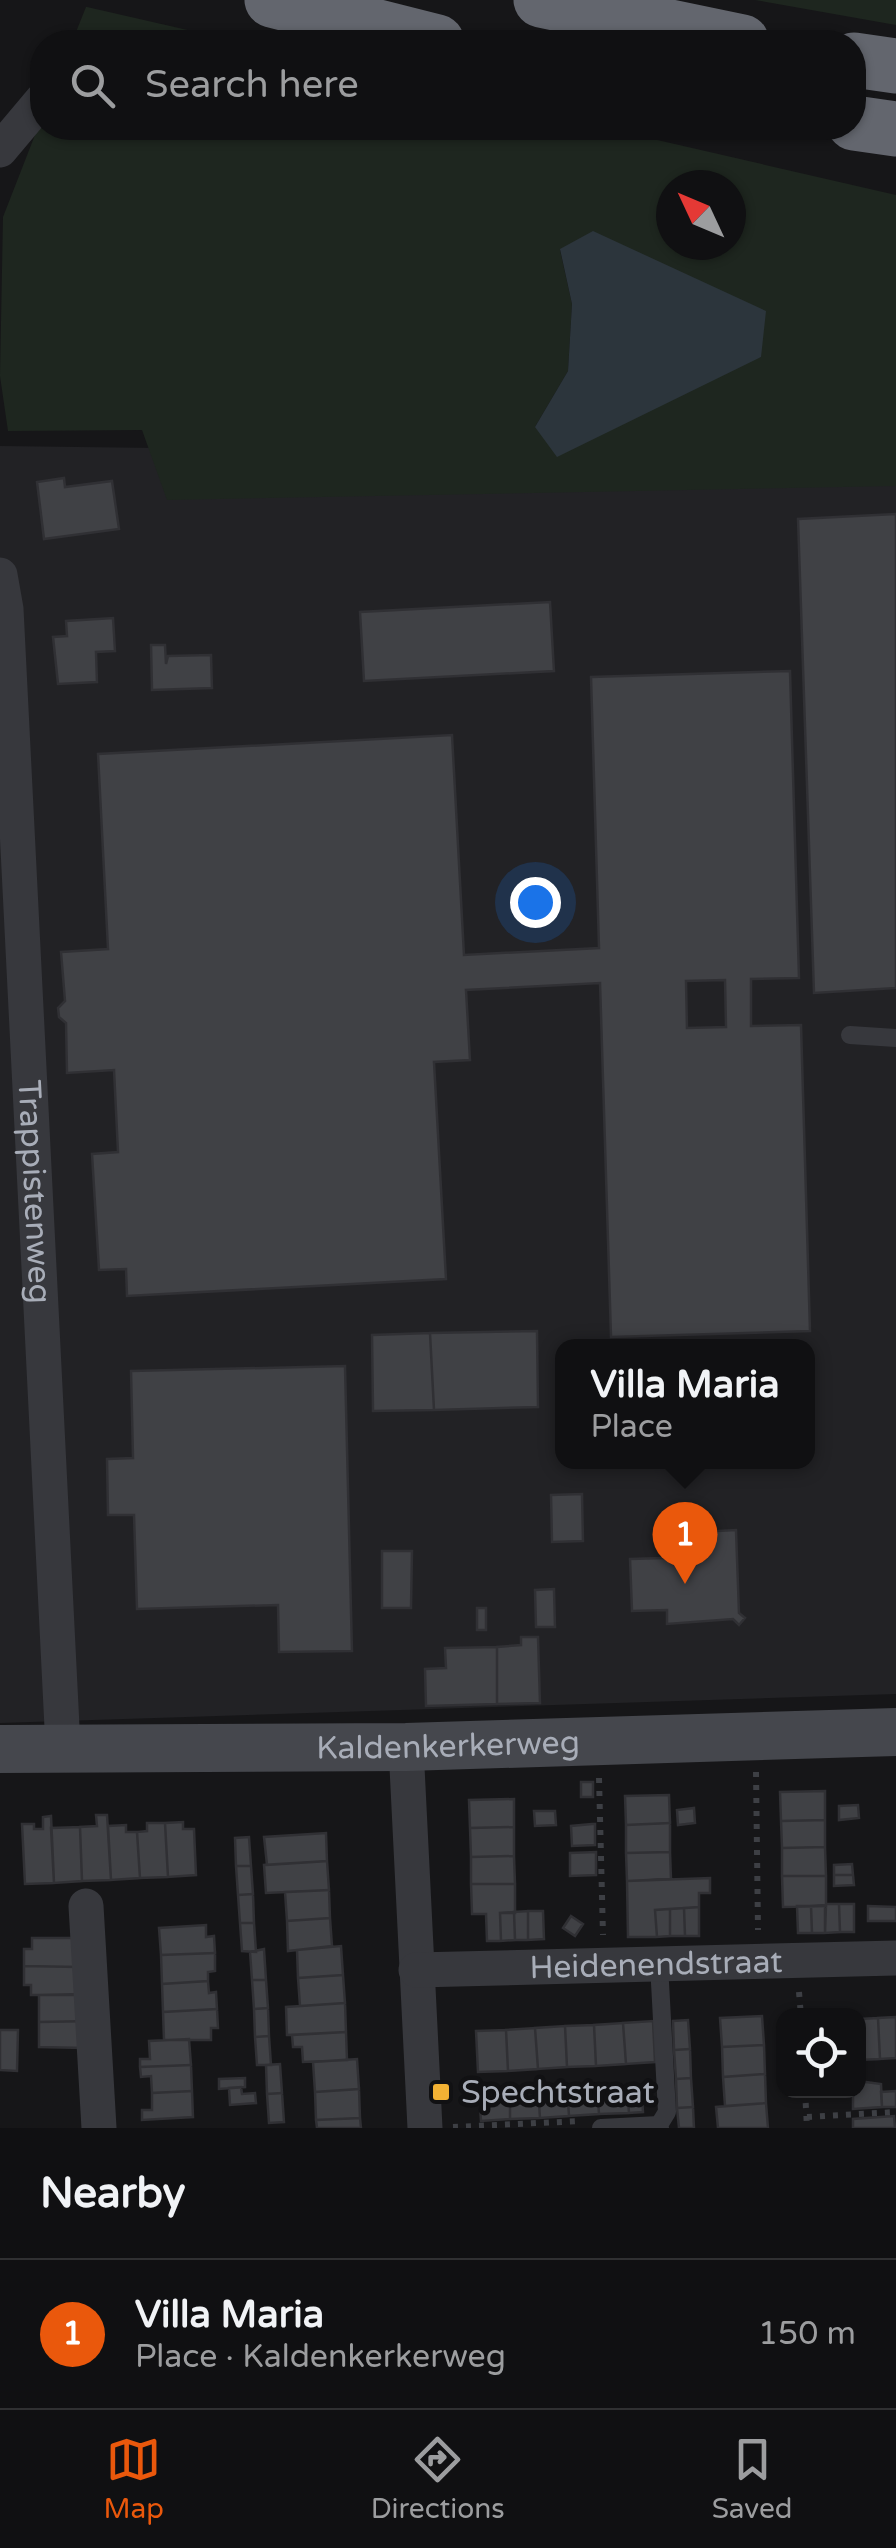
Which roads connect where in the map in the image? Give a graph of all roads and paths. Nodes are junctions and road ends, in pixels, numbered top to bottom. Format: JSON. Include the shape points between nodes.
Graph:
{"nodes":[{"id":1,"x":272,"y":0,"type":"edge"},
{"id":2,"x":541,"y":0,"type":"edge"},
{"id":3,"x":390,"y":30,"type":"edge"},
{"id":4,"x":685,"y":30,"type":"edge"},
{"id":5,"x":866,"y":62,"type":"edge"},
{"id":6,"x":896,"y":66,"type":"edge"},
{"id":7,"x":30,"y":114,"type":"edge"},
{"id":8,"x":866,"y":125,"type":"edge"},
{"id":9,"x":896,"y":129,"type":"edge"},
{"id":10,"x":0,"y":150,"type":"edge"},
{"id":11,"x":0,"y":575,"type":"edge"},
{"id":12,"x":8,"y":833,"type":"edge"},
{"id":13,"x":850,"y":1035,"type":"dead end"},
{"id":14,"x":896,"y":1038,"type":"edge"},
{"id":15,"x":896,"y":1732,"type":"edge"},
{"id":16,"x":756,"y":1736,"type":"junction"},
{"id":17,"x":598,"y":1741,"type":"junction"},
{"id":18,"x":406,"y":1747,"type":"junction"},
{"id":19,"x":64,"y":1748,"type":"junction"},
{"id":20,"x":0,"y":1749,"type":"edge"},
{"id":21,"x":86,"y":1906,"type":"dead end"},
{"id":22,"x":896,"y":1958,"type":"edge"},
{"id":23,"x":758,"y":1962,"type":"junction"},
{"id":24,"x":658,"y":1964,"type":"junction"},
{"id":25,"x":604,"y":1966,"type":"junction"},
{"id":26,"x":416,"y":1970,"type":"junction"},
{"id":27,"x":805,"y":2098,"type":"edge"},
{"id":28,"x":896,"y":2112,"type":"edge"},
{"id":29,"x":806,"y":2117,"type":"junction"},
{"id":30,"x":660,"y":2126,"type":"edge"},
{"id":31,"x":446,"y":2127,"type":"edge"},
{"id":32,"x":99,"y":2128,"type":"edge"},
{"id":33,"x":424,"y":2128,"type":"edge"},
{"id":34,"x":594,"y":2128,"type":"edge"},
{"id":35,"x":602,"y":2128,"type":"edge"},
{"id":36,"x":807,"y":2128,"type":"edge"}],
"edges":[{"from":1,"to":3,"type":"highway"},
{"from":2,"to":4,"type":"highway"},
{"from":5,"to":6,"type":"highway"},
{"from":7,"to":10,"type":"street"},
{"from":8,"to":9,"type":"highway"},
{"from":11,"to":12,"type":"street","name":"Trappistenweg"},
{"from":12,"to":19,"type":"street","name":"Trappistenweg"},
{"from":13,"to":14,"type":"lane"},
{"from":15,"to":16,"type":"main road","name":"Kaldenkerkerweg"},
{"from":16,"to":17,"type":"main road","name":"Kaldenkerkerweg"},
{"from":16,"to":23,"type":"path"},
{"from":17,"to":18,"type":"main road","name":"Kaldenkerkerweg"},
{"from":17,"to":25,"type":"path"},
{"from":18,"to":19,"type":"main road","name":"Kaldenkerkerweg"},
{"from":18,"to":26,"type":"street"},
{"from":19,"to":20,"type":"main road","name":"Kaldenkerkerweg"},
{"from":21,"to":32,"type":"street"},
{"from":22,"to":23,"type":"street","name":"Heidenendstraat"},
{"from":23,"to":24,"type":"street","name":"Heidenendstraat"},
{"from":24,"to":25,"type":"street","name":"Heidenendstraat"},
{"from":24,"to":30,"type":"lane","via":[[668,2112]]},
{"from":25,"to":26,"type":"street","name":"Heidenendstraat"},
{"from":26,"to":33,"type":"street"},
{"from":27,"to":29,"type":"path"},
{"from":28,"to":29,"type":"path"},
{"from":29,"to":36,"type":"path"},
{"from":30,"to":35,"type":"lane"},
{"from":31,"to":34,"type":"path","via":[[582,2121]]}]}
